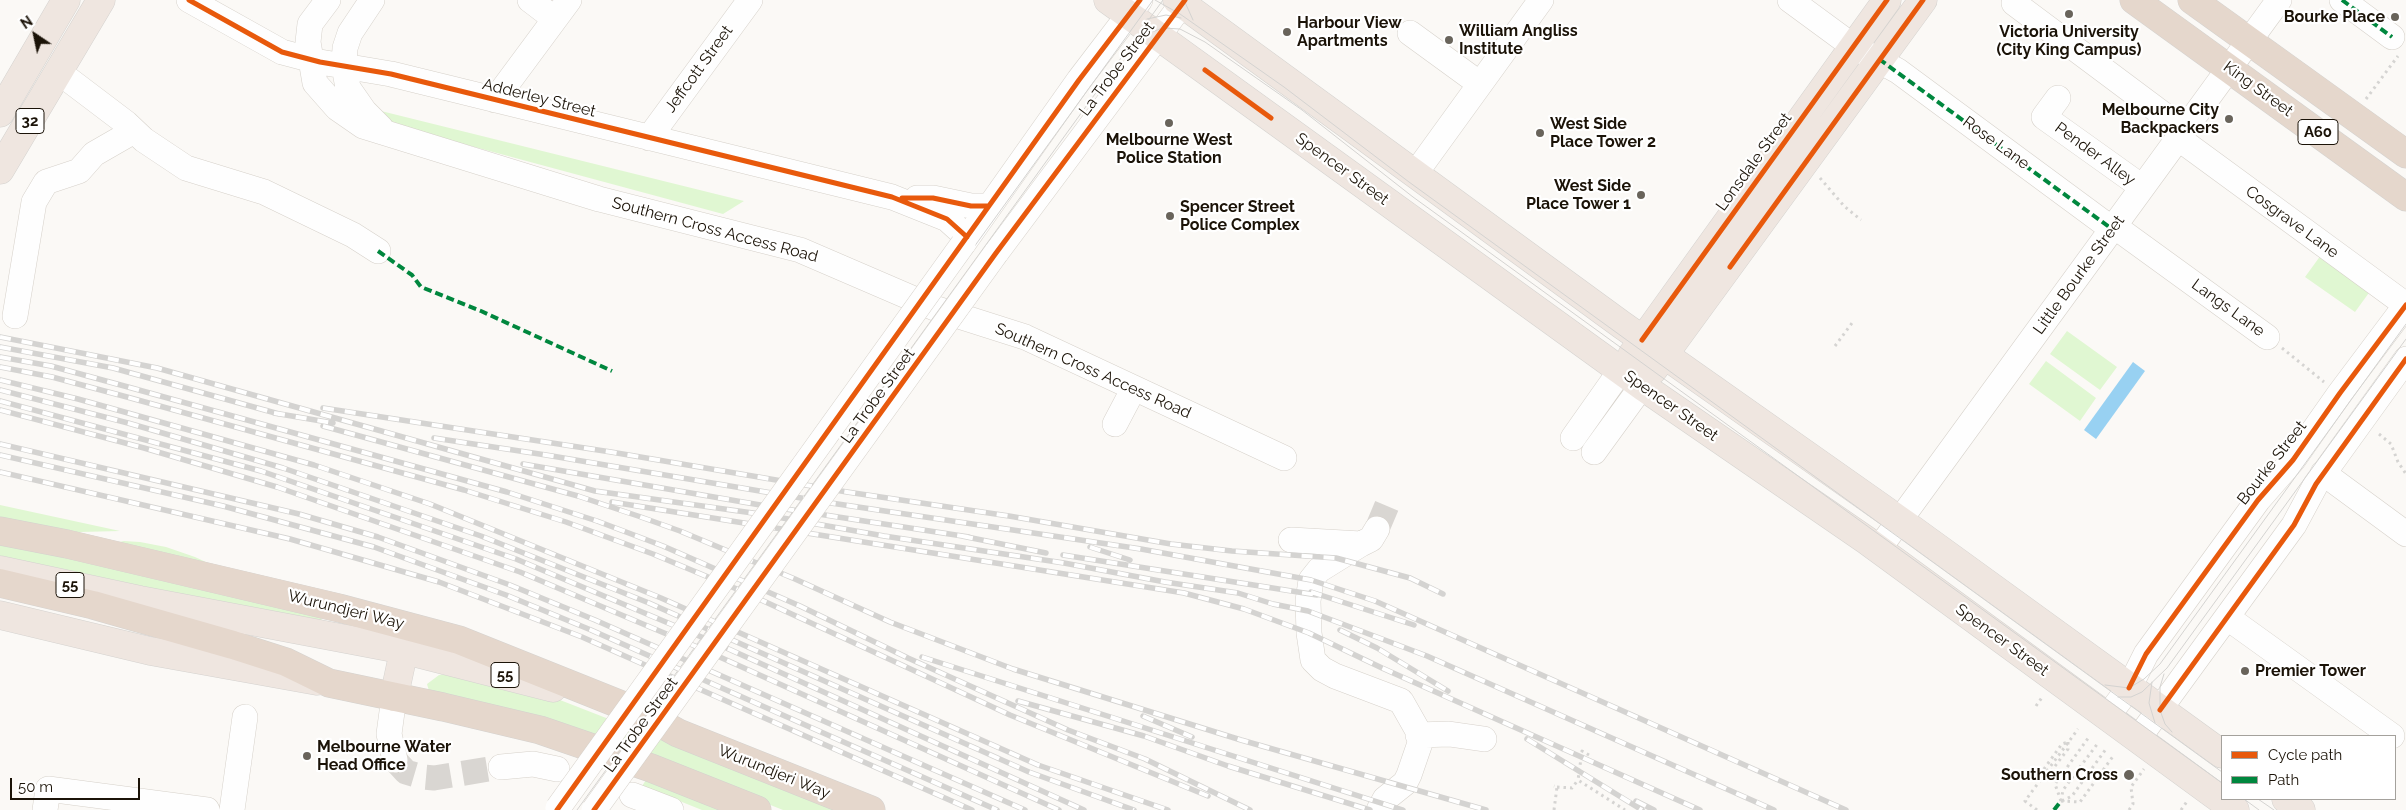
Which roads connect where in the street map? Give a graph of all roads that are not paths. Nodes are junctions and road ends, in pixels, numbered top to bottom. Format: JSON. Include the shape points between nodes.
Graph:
{"nodes":[{"id":1,"x":66,"y":0,"type":"edge"},
{"id":2,"x":101,"y":0,"type":"edge"},
{"id":3,"x":189,"y":0,"type":"edge"},
{"id":4,"x":212,"y":0,"type":"edge"},
{"id":5,"x":328,"y":0,"type":"edge"},
{"id":6,"x":372,"y":0,"type":"edge"},
{"id":7,"x":530,"y":0,"type":"edge"},
{"id":8,"x":750,"y":0,"type":"edge"},
{"id":9,"x":1541,"y":0,"type":"edge"},
{"id":10,"x":1790,"y":0,"type":"edge"},
{"id":11,"x":1887,"y":0,"type":"edge"},
{"id":12,"x":1923,"y":0,"type":"edge"},
{"id":13,"x":2134,"y":0,"type":"edge"},
{"id":14,"x":2192,"y":0,"type":"edge"},
{"id":15,"x":2279,"y":0,"type":"edge"},
{"id":16,"x":2342,"y":0,"type":"edge"},
{"id":17,"x":1181,"y":1,"type":"edge"},
{"id":18,"x":2014,"y":3,"type":"dead end"},
{"id":19,"x":1126,"y":5,"type":"edge"},
{"id":20,"x":562,"y":9,"type":"edge"},
{"id":21,"x":1410,"y":33,"type":"dead end"},
{"id":22,"x":252,"y":36,"type":"junction"},
{"id":23,"x":1158,"y":36,"type":"junction"},
{"id":24,"x":2249,"y":41,"type":"junction"},
{"id":25,"x":2396,"y":46,"type":"road end"},
{"id":26,"x":1854,"y":47,"type":"junction"},
{"id":27,"x":310,"y":59,"type":"junction"},
{"id":28,"x":1879,"y":59,"type":"junction"},
{"id":29,"x":344,"y":66,"type":"junction"},
{"id":30,"x":2229,"y":68,"type":"junction"},
{"id":31,"x":60,"y":73,"type":"junction"},
{"id":32,"x":1480,"y":84,"type":"junction"},
{"id":33,"x":2058,"y":98,"type":"dead end"},
{"id":34,"x":495,"y":100,"type":"junction"},
{"id":35,"x":1811,"y":106,"type":"junction"},
{"id":36,"x":0,"y":113,"type":"edge"},
{"id":37,"x":1834,"y":122,"type":"junction"},
{"id":38,"x":134,"y":131,"type":"junction"},
{"id":39,"x":384,"y":131,"type":"junction"},
{"id":40,"x":2181,"y":134,"type":"junction"},
{"id":41,"x":649,"y":138,"type":"junction"},
{"id":42,"x":2406,"y":154,"type":"edge"},
{"id":43,"x":0,"y":170,"type":"edge"},
{"id":44,"x":1415,"y":174,"type":"junction"},
{"id":45,"x":2142,"y":187,"type":"junction"},
{"id":46,"x":892,"y":197,"type":"junction"},
{"id":47,"x":2406,"y":197,"type":"edge"},
{"id":48,"x":1393,"y":205,"type":"junction"},
{"id":49,"x":988,"y":206,"type":"junction"},
{"id":50,"x":2113,"y":227,"type":"junction"},
{"id":51,"x":965,"y":240,"type":"junction"},
{"id":52,"x":1706,"y":250,"type":"junction"},
{"id":53,"x":378,"y":251,"type":"dead end"},
{"id":54,"x":1730,"y":266,"type":"junction"},
{"id":55,"x":2406,"y":305,"type":"edge"},
{"id":56,"x":15,"y":316,"type":"dead end"},
{"id":57,"x":2267,"y":337,"type":"road end"},
{"id":58,"x":1642,"y":340,"type":"junction"},
{"id":59,"x":1664,"y":356,"type":"junction"},
{"id":60,"x":2406,"y":359,"type":"edge"},
{"id":61,"x":1621,"y":370,"type":"junction"},
{"id":62,"x":1642,"y":386,"type":"junction"},
{"id":63,"x":1134,"y":388,"type":"junction"},
{"id":64,"x":1115,"y":424,"type":"dead end"},
{"id":65,"x":1573,"y":438,"type":"dead end"},
{"id":66,"x":1594,"y":452,"type":"dead end"},
{"id":67,"x":1284,"y":458,"type":"dead end"},
{"id":68,"x":2323,"y":473,"type":"junction"},
{"id":69,"x":1900,"y":520,"type":"junction"},
{"id":70,"x":0,"y":531,"type":"edge"},
{"id":71,"x":2406,"y":534,"type":"edge"},
{"id":72,"x":1291,"y":540,"type":"dead end"},
{"id":73,"x":1878,"y":550,"type":"junction"},
{"id":74,"x":0,"y":570,"type":"edge"},
{"id":75,"x":0,"y":584,"type":"edge"},
{"id":76,"x":0,"y":615,"type":"edge"},
{"id":77,"x":2228,"y":618,"type":"junction"},
{"id":78,"x":404,"y":650,"type":"junction"},
{"id":79,"x":329,"y":683,"type":"junction"},
{"id":80,"x":2129,"y":688,"type":"junction"},
{"id":81,"x":394,"y":697,"type":"junction"},
{"id":82,"x":2160,"y":710,"type":"junction"},
{"id":83,"x":2108,"y":717,"type":"junction"},
{"id":84,"x":245,"y":718,"type":"dead end"},
{"id":85,"x":678,"y":733,"type":"junction"},
{"id":86,"x":1418,"y":735,"type":"junction"},
{"id":87,"x":2391,"y":735,"type":"edge"},
{"id":88,"x":1484,"y":739,"type":"dead end"},
{"id":89,"x":2143,"y":751,"type":"junction"},
{"id":90,"x":2221,"y":753,"type":"edge"},
{"id":91,"x":394,"y":760,"type":"tunnel mouth"},
{"id":92,"x":500,"y":767,"type":"tunnel mouth"},
{"id":93,"x":556,"y":769,"type":"dead end"},
{"id":94,"x":632,"y":795,"type":"dead end"},
{"id":95,"x":46,"y":800,"type":"edge"},
{"id":96,"x":2287,"y":800,"type":"edge"},
{"id":97,"x":557,"y":809,"type":"edge"},
{"id":98,"x":206,"y":810,"type":"edge"},
{"id":99,"x":232,"y":810,"type":"edge"},
{"id":100,"x":594,"y":810,"type":"edge"},
{"id":101,"x":672,"y":810,"type":"edge"},
{"id":102,"x":757,"y":810,"type":"edge"},
{"id":103,"x":870,"y":810,"type":"edge"},
{"id":104,"x":1379,"y":810,"type":"edge"},
{"id":105,"x":2235,"y":810,"type":"edge"},
{"id":106,"x":2302,"y":810,"type":"edge"}],
"edges":[{"from":1,"to":36,"type":"main road","number":"32"},
{"from":2,"to":31,"type":"main road","number":"32"},
{"from":3,"to":22,"type":"street","name":"Adderley Street"},
{"from":4,"to":22,"type":"street","name":"Adderley Street"},
{"from":5,"to":27,"type":"street","name":"Southern Cross Access Road","via":[[310,24]]},
{"from":6,"to":29,"type":"street","via":[[350,33]]},
{"from":7,"to":20,"type":"street"},
{"from":8,"to":41,"type":"street","name":"Jeffcott Street"},
{"from":9,"to":32,"type":"street"},
{"from":10,"to":26,"type":"street","name":"Rose Lane"},
{"from":11,"to":26,"type":"main road","name":"Lonsdale Street"},
{"from":12,"to":28,"type":"main road"},
{"from":13,"to":30,"type":"highway","name":"King Street","number":"A60"},
{"from":14,"to":24,"type":"highway","name":"King Street","number":"A60"},
{"from":15,"to":24,"type":"street","name":"Little Bourke Street"},
{"from":16,"to":25,"type":"street"},
{"from":17,"to":23,"type":"street","name":"La Trobe Street"},
{"from":17,"to":44,"type":"main road"},
{"from":18,"to":40,"type":"street","name":"Cosgrave Lane"},
{"from":19,"to":23,"type":"main road","name":"Spencer Street"},
{"from":19,"to":49,"type":"street","name":"La Trobe Street"},
{"from":20,"to":34,"type":"street"},
{"from":21,"to":32,"type":"street"},
{"from":22,"to":27,"type":"street","name":"Adderley Street","via":[[273,49]]},
{"from":23,"to":48,"type":"main road","name":"Spencer Street"},
{"from":23,"to":100,"type":"street","name":"La Trobe Street","bridge":true,"via":[[996,253]]},
{"from":24,"to":30,"type":"street","name":"Little Bourke Street"},
{"from":24,"to":42,"type":"highway","name":"King Street","number":"A60"},
{"from":26,"to":28,"type":"street","name":"Rose Lane"},
{"from":26,"to":35,"type":"main road","name":"Lonsdale Street"},
{"from":27,"to":29,"type":"street","name":"Adderley Street"},
{"from":27,"to":39,"type":"street","name":"Southern Cross Access Road","via":[[315,83],[328,99],[363,126]]},
{"from":28,"to":37,"type":"main road"},
{"from":28,"to":50,"type":"street","name":"Rose Lane"},
{"from":29,"to":34,"type":"street","name":"Adderley Street"},
{"from":29,"to":39,"type":"street","name":"Southern Cross Access Road","via":[[348,88]]},
{"from":30,"to":40,"type":"street","name":"Little Bourke Street"},
{"from":30,"to":47,"type":"highway","name":"King Street","number":"A60"},
{"from":31,"to":38,"type":"street"},
{"from":31,"to":43,"type":"main road","number":"32"},
{"from":32,"to":44,"type":"street"},
{"from":33,"to":45,"type":"street","name":"Pender Alley","via":[[2044,117]]},
{"from":34,"to":41,"type":"street","name":"Adderley Street"},
{"from":35,"to":37,"type":"main road"},
{"from":35,"to":52,"type":"main road","name":"Lonsdale Street"},
{"from":37,"to":54,"type":"main road"},
{"from":38,"to":53,"type":"street","via":[[186,168],[264,192],[353,235]]},
{"from":38,"to":56,"type":"street","via":[[94,154],[79,171],[46,182],[34,202]]},
{"from":39,"to":63,"type":"street","name":"Southern Cross Access Road","via":[[599,199],[800,250],[937,309],[1025,337]]},
{"from":40,"to":45,"type":"street","name":"Little Bourke Street"},
{"from":40,"to":55,"type":"street","name":"Cosgrave Lane"},
{"from":41,"to":46,"type":"street","name":"Adderley Street"},
{"from":44,"to":48,"type":"main road"},
{"from":44,"to":58,"type":"main road"},
{"from":45,"to":50,"type":"street","name":"Little Bourke Street"},
{"from":46,"to":49,"type":"street","name":"Adderley Street","via":[[933,198]]},
{"from":46,"to":51,"type":"street","name":"Adderley Street","via":[[947,219]]},
{"from":48,"to":61,"type":"main road","name":"Spencer Street"},
{"from":49,"to":51,"type":"street","name":"La Trobe Street"},
{"from":50,"to":57,"type":"street","name":"Langs Lane"},
{"from":50,"to":69,"type":"street","name":"Little Bourke Street"},
{"from":51,"to":97,"type":"street","name":"La Trobe Street","bridge":true},
{"from":52,"to":54,"type":"main road"},
{"from":52,"to":58,"type":"main road","name":"Lonsdale Street"},
{"from":54,"to":59,"type":"main road"},
{"from":55,"to":80,"type":"street","name":"Bourke Street","via":[[2294,460],[2258,500],[2146,654]]},
{"from":58,"to":59,"type":"main road"},
{"from":58,"to":61,"type":"main road","name":"Lonsdale Street"},
{"from":59,"to":62,"type":"main road"},
{"from":59,"to":69,"type":"main road"},
{"from":60,"to":68,"type":"street"},
{"from":61,"to":62,"type":"main road","name":"Spencer Street"},
{"from":61,"to":65,"type":"street"},
{"from":62,"to":66,"type":"street"},
{"from":62,"to":73,"type":"main road","name":"Spencer Street"},
{"from":63,"to":64,"type":"street"},
{"from":63,"to":67,"type":"street","name":"Southern Cross Access Road"},
{"from":68,"to":71,"type":"street"},
{"from":68,"to":77,"type":"street","via":[[2301,516]]},
{"from":69,"to":73,"type":"street","name":"Little Bourke Street"},
{"from":69,"to":80,"type":"main road"},
{"from":70,"to":85,"type":"highway","name":"Wurundjeri Way","via":[[264,590],[459,640],[644,714]]},
{"from":72,"to":86,"type":"street","via":[[1318,543],[1369,537],[1319,570],[1312,580],[1308,609],[1313,660],[1335,676],[1401,701]]},
{"from":73,"to":83,"type":"main road","name":"Spencer Street"},
{"from":74,"to":78,"type":"main road","name":"Wurundjeri Way","number":"55"},
{"from":75,"to":79,"type":"highway","via":[[194,633],[286,662]]},
{"from":76,"to":79,"type":"main road","via":[[150,650]]},
{"from":77,"to":82,"type":"street"},
{"from":77,"to":87,"type":"street"},
{"from":78,"to":81,"type":"main road"},
{"from":78,"to":85,"type":"main road","name":"Wurundjeri Way","number":"55","via":[[562,691]]},
{"from":79,"to":81,"type":"highway"},
{"from":80,"to":82,"type":"main road"},
{"from":80,"to":83,"type":"street","name":"Bourke Street"},
{"from":81,"to":91,"type":"street","via":[[389,734]]},
{"from":81,"to":102,"type":"highway","via":[[540,730],[652,768]]},
{"from":82,"to":89,"type":"street"},
{"from":82,"to":90,"type":"main road"},
{"from":83,"to":89,"type":"main road","name":"Spencer Street"},
{"from":84,"to":99,"type":"street"},
{"from":85,"to":103,"type":"highway","name":"Wurundjeri Way","number":"55"},
{"from":86,"to":88,"type":"street","via":[[1449,734]]},
{"from":86,"to":104,"type":"street","via":[[1420,743],[1405,783],[1384,799]]},
{"from":89,"to":105,"type":"main road","name":"Spencer Street"},
{"from":92,"to":93,"type":"street","via":[[533,764]]},
{"from":94,"to":101,"type":"street"},
{"from":95,"to":98,"type":"street"},
{"from":96,"to":106,"type":"main road"}]}
